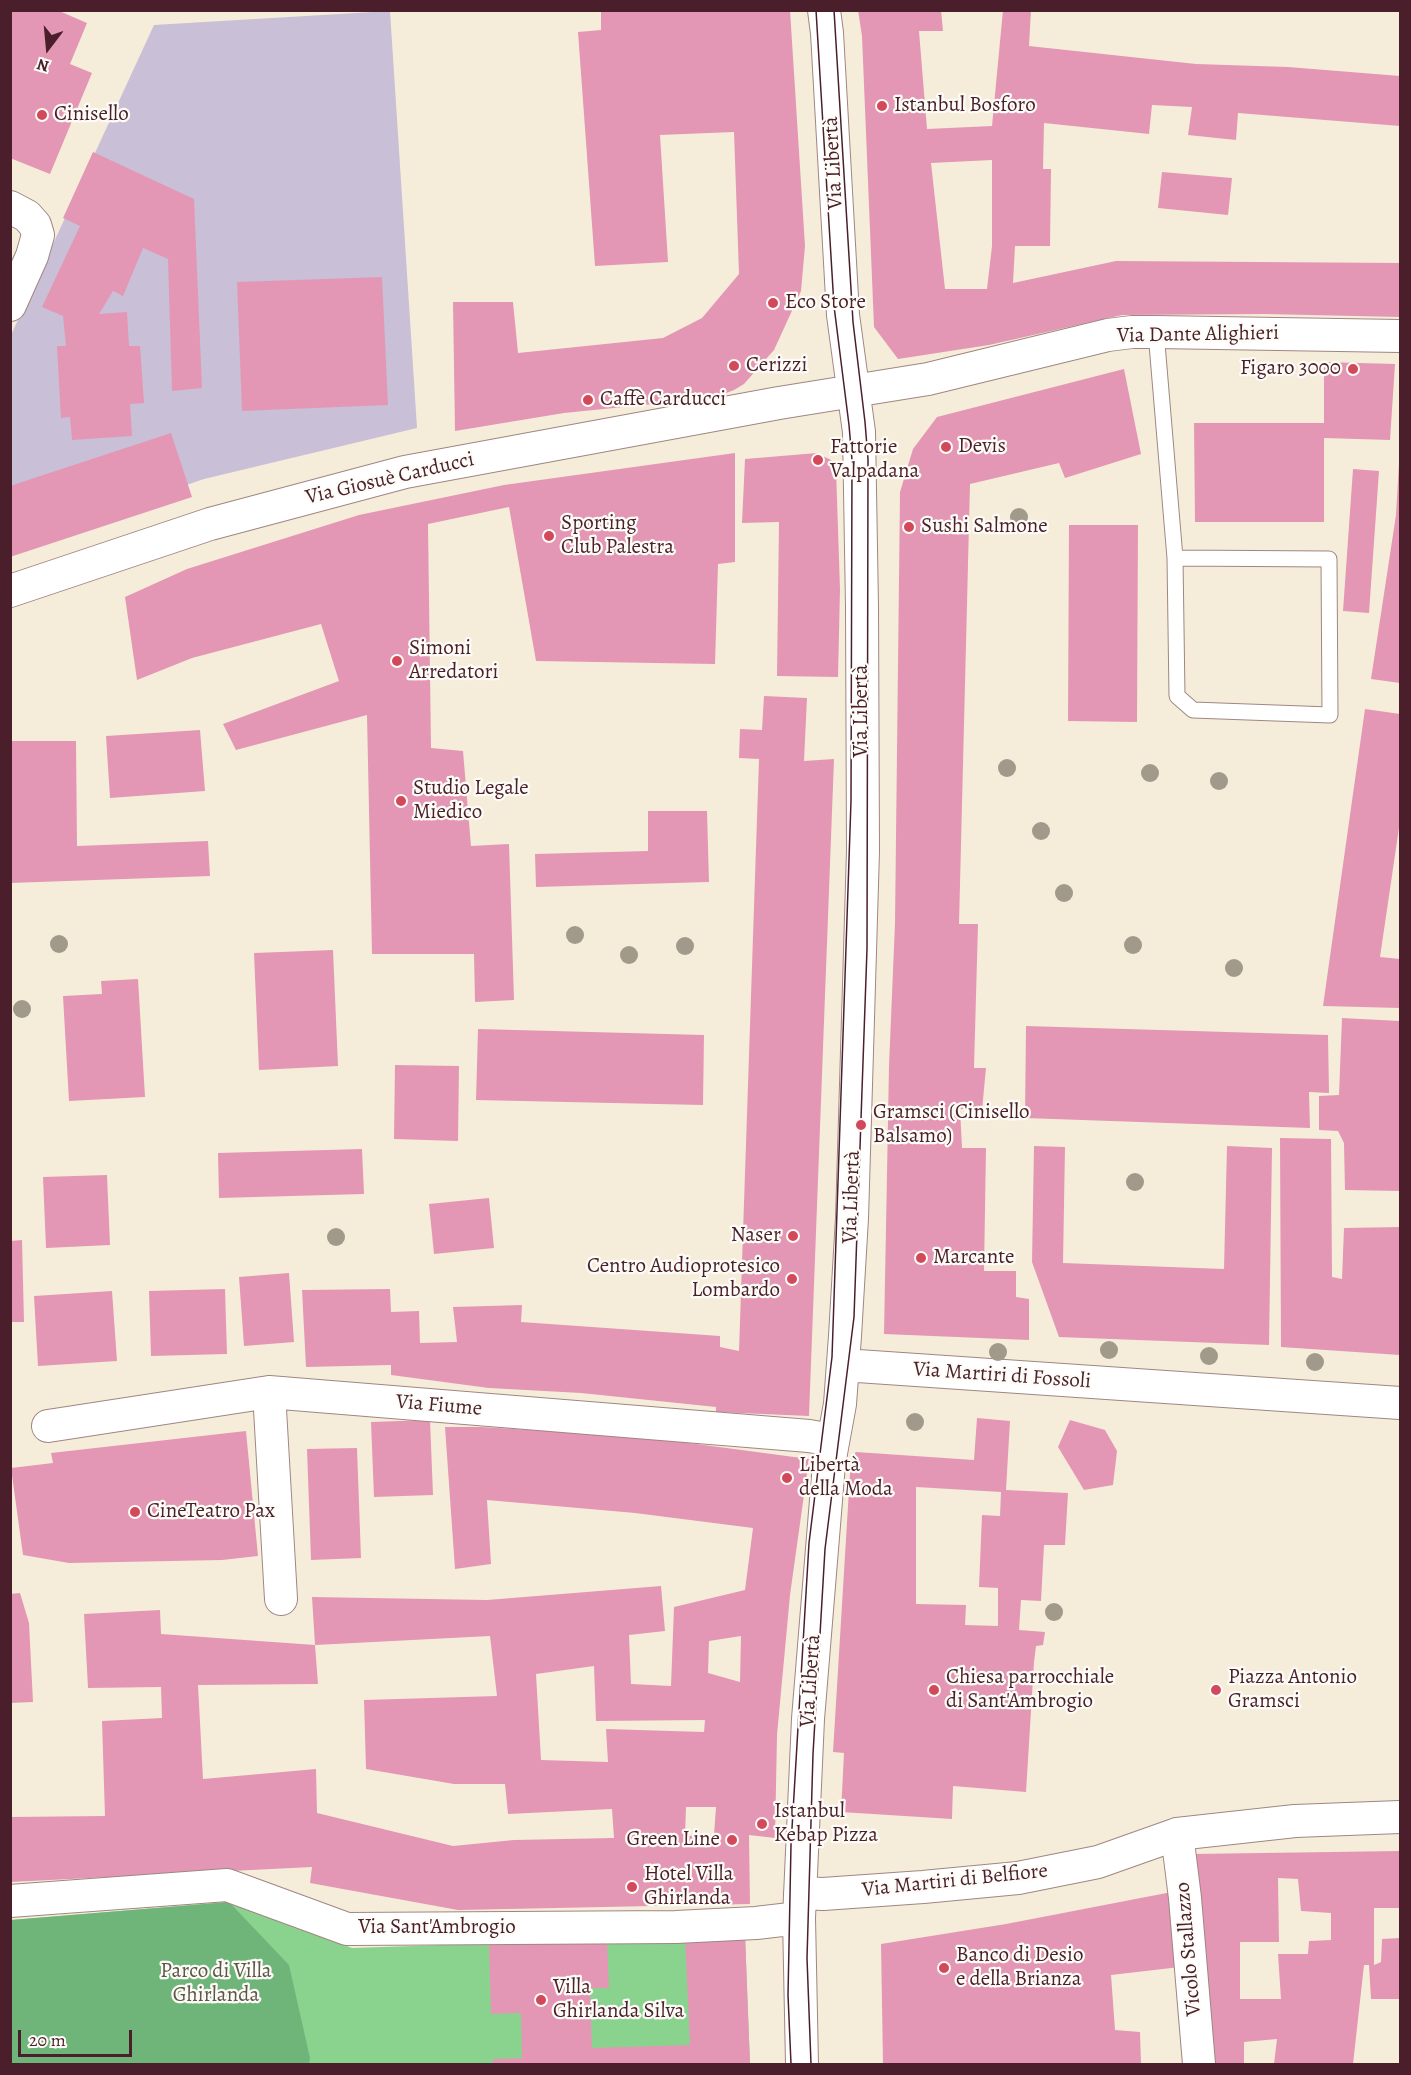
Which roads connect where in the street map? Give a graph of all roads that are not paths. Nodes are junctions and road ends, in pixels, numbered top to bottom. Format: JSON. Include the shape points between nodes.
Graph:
{"nodes":[{"id":1,"x":824,"y":10,"type":"edge"},
{"id":2,"x":10,"y":207,"type":"edge"},
{"id":3,"x":10,"y":304,"type":"edge"},
{"id":4,"x":1156,"y":332,"type":"junction"},
{"id":5,"x":1401,"y":336,"type":"edge"},
{"id":6,"x":854,"y":391,"type":"junction"},
{"id":7,"x":1175,"y":558,"type":"junction"},
{"id":8,"x":10,"y":591,"type":"edge"},
{"id":9,"x":843,"y":1365,"type":"junction"},
{"id":10,"x":268,"y":1392,"type":"junction"},
{"id":11,"x":1401,"y":1402,"type":"edge"},
{"id":12,"x":48,"y":1426,"type":"dead end"},
{"id":13,"x":832,"y":1440,"type":"junction"},
{"id":14,"x":281,"y":1599,"type":"dead end"},
{"id":15,"x":1401,"y":1817,"type":"edge"},
{"id":16,"x":1177,"y":1834,"type":"junction"},
{"id":17,"x":10,"y":1901,"type":"edge"},
{"id":18,"x":800,"y":1906,"type":"junction"},
{"id":19,"x":802,"y":2064,"type":"edge"},
{"id":20,"x":1199,"y":2064,"type":"edge"}],
"edges":[{"from":1,"to":6,"type":"street","name":"Via Libertà","via":[[843,315]]},
{"from":2,"to":3,"type":"street","via":[[27,216],[38,235]]},
{"from":4,"to":5,"type":"street","name":"Via Dante Alighieri"},
{"from":4,"to":6,"type":"street","name":"Via Dante Alighieri","via":[[1108,335],[928,379]]},
{"from":4,"to":7,"type":"lane"},
{"from":6,"to":8,"type":"street","name":"Via Giosuè Carducci","via":[[405,472],[210,524]]},
{"from":6,"to":9,"type":"street","name":"Via Libertà","via":[[861,474],[863,851],[852,1218]]},
{"from":7,"to":7,"type":"lane","via":[[1177,696],[1193,710],[1330,715],[1329,558]]},
{"from":9,"to":11,"type":"street","name":"Via Martiri di Fossoli"},
{"from":9,"to":13,"type":"street","name":"Via Libertà"},
{"from":10,"to":12,"type":"street","name":"Via Fiume"},
{"from":10,"to":13,"type":"street","name":"Via Fiume"},
{"from":10,"to":14,"type":"street"},
{"from":13,"to":18,"type":"street","name":"Via Libertà","via":[[813,1651]]},
{"from":15,"to":16,"type":"street","via":[[1294,1821]]},
{"from":16,"to":18,"type":"street","name":"Via Martiri di Belfiore","via":[[1098,1862],[1018,1878],[824,1894]]},
{"from":16,"to":20,"type":"street","name":"Vicolo Stallazzo"},
{"from":17,"to":18,"type":"street","name":"Via Sant'Ambrogio","via":[[227,1885],[346,1929],[756,1923]]},
{"from":18,"to":19,"type":"street","name":"Via Libertà"}]}
